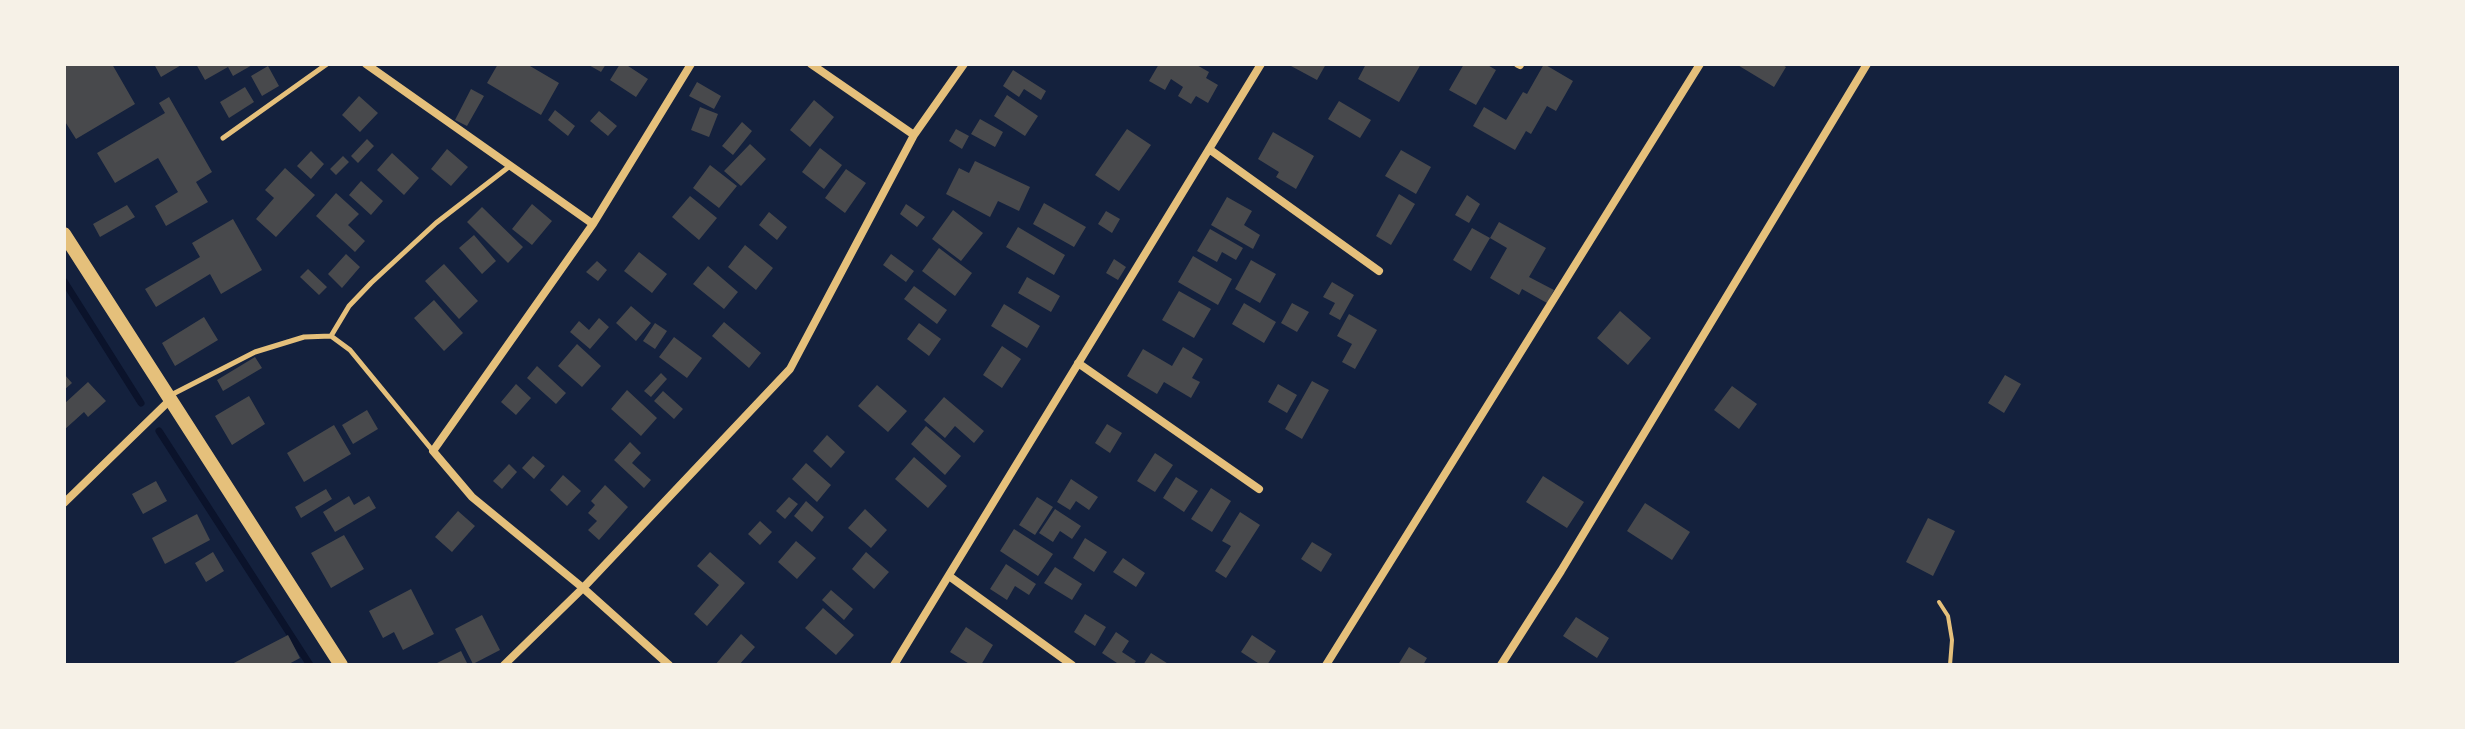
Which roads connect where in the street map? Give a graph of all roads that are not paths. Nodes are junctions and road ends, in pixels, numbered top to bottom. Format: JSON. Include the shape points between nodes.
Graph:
{"nodes":[{"id":1,"x":327,"y":64,"type":"edge"},
{"id":2,"x":366,"y":64,"type":"edge"},
{"id":3,"x":691,"y":64,"type":"edge"},
{"id":4,"x":811,"y":64,"type":"edge"},
{"id":5,"x":964,"y":64,"type":"edge"},
{"id":6,"x":1261,"y":64,"type":"edge"},
{"id":7,"x":1700,"y":64,"type":"edge"},
{"id":8,"x":1867,"y":64,"type":"edge"},
{"id":9,"x":914,"y":135,"type":"junction"},
{"id":10,"x":223,"y":138,"type":"dead end"},
{"id":11,"x":1209,"y":149,"type":"junction"},
{"id":12,"x":511,"y":165,"type":"junction"},
{"id":13,"x":593,"y":224,"type":"junction"},
{"id":14,"x":64,"y":234,"type":"edge"},
{"id":15,"x":1379,"y":271,"type":"dead end"},
{"id":16,"x":331,"y":336,"type":"junction"},
{"id":17,"x":1078,"y":363,"type":"junction"},
{"id":18,"x":169,"y":398,"type":"junction"},
{"id":19,"x":433,"y":451,"type":"junction"},
{"id":20,"x":1259,"y":489,"type":"dead end"},
{"id":21,"x":64,"y":503,"type":"edge"},
{"id":22,"x":949,"y":576,"type":"junction"},
{"id":23,"x":583,"y":588,"type":"junction"},
{"id":24,"x":341,"y":665,"type":"edge"},
{"id":25,"x":504,"y":665,"type":"edge"},
{"id":26,"x":669,"y":665,"type":"edge"},
{"id":27,"x":894,"y":665,"type":"edge"},
{"id":28,"x":1072,"y":665,"type":"edge"},
{"id":29,"x":1326,"y":665,"type":"edge"},
{"id":30,"x":1501,"y":665,"type":"edge"}],
"edges":[{"from":1,"to":10,"type":"lane"},
{"from":2,"to":12,"type":"street"},
{"from":3,"to":13,"type":"street"},
{"from":4,"to":9,"type":"street"},
{"from":5,"to":9,"type":"street"},
{"from":6,"to":11,"type":"street"},
{"from":7,"to":29,"type":"street"},
{"from":8,"to":30,"type":"street"},
{"from":9,"to":23,"type":"street","via":[[790,369]]},
{"from":11,"to":15,"type":"street"},
{"from":11,"to":17,"type":"street"},
{"from":12,"to":13,"type":"street"},
{"from":12,"to":16,"type":"lane","via":[[371,283]]},
{"from":13,"to":19,"type":"street"},
{"from":14,"to":18,"type":"street"},
{"from":16,"to":18,"type":"lane","via":[[304,337],[255,352]]},
{"from":16,"to":19,"type":"lane","via":[[350,350]]},
{"from":17,"to":20,"type":"street"},
{"from":17,"to":22,"type":"street"},
{"from":18,"to":21,"type":"street"},
{"from":18,"to":24,"type":"street"},
{"from":19,"to":23,"type":"street","via":[[472,497]]},
{"from":22,"to":27,"type":"street"},
{"from":22,"to":28,"type":"street"},
{"from":23,"to":25,"type":"street"},
{"from":23,"to":26,"type":"street"}]}
